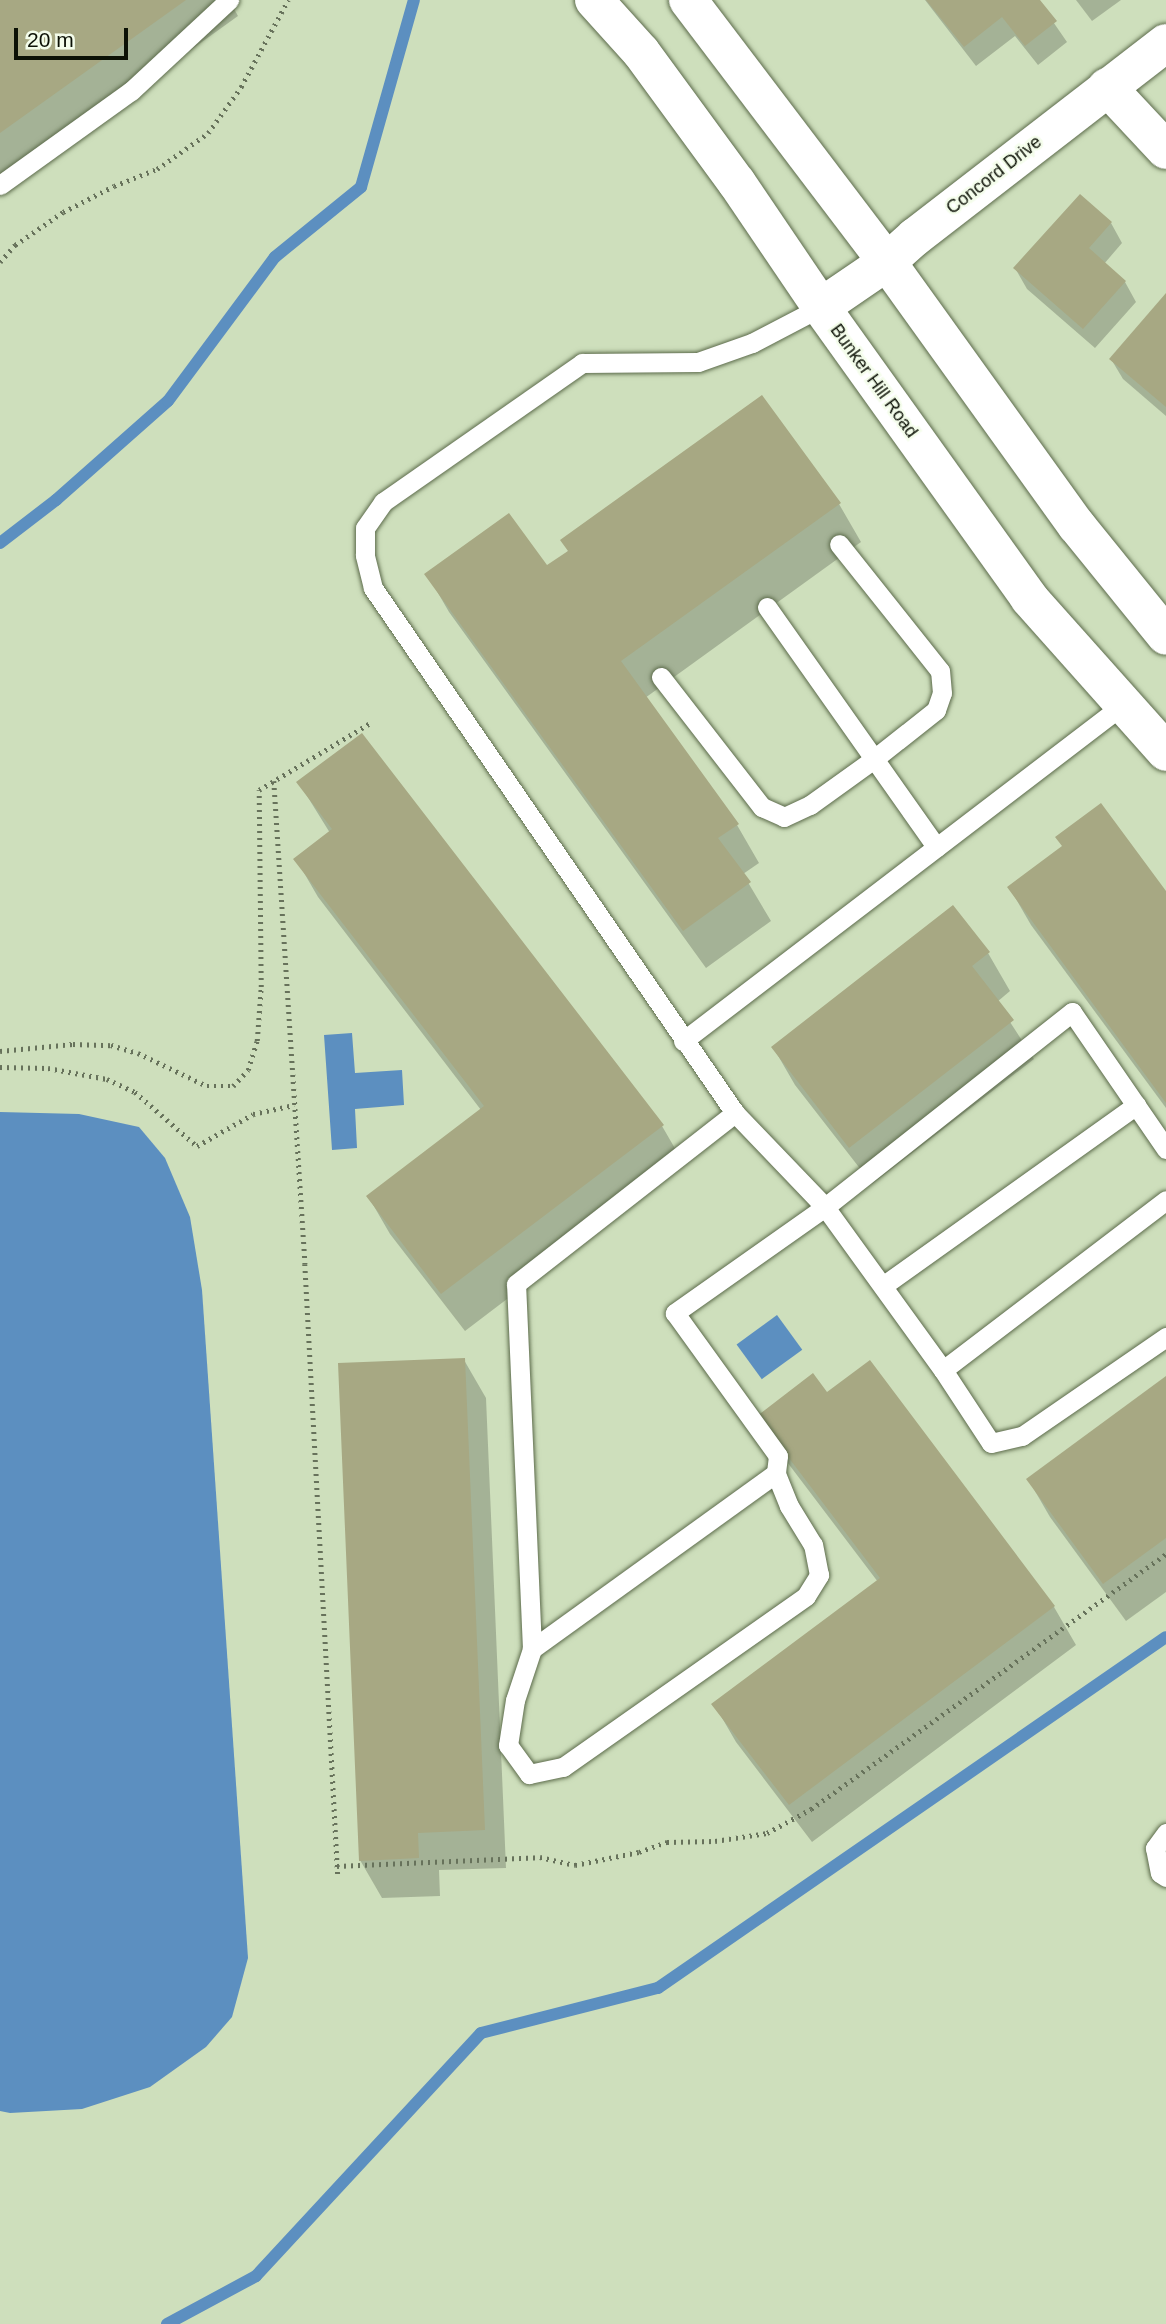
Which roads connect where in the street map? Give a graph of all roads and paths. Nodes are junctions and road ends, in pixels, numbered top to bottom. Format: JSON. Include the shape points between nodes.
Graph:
{"nodes":[{"id":1,"x":229,"y":0,"type":"edge"},
{"id":2,"x":288,"y":0,"type":"edge"},
{"id":3,"x":594,"y":0,"type":"edge"},
{"id":4,"x":688,"y":0,"type":"edge"},
{"id":5,"x":1166,"y":43,"type":"edge"},
{"id":6,"x":1107,"y":87,"type":"junction"},
{"id":7,"x":1166,"y":150,"type":"edge"},
{"id":8,"x":0,"y":185,"type":"edge"},
{"id":9,"x":0,"y":261,"type":"edge"},
{"id":10,"x":887,"y":262,"type":"junction"},
{"id":11,"x":821,"y":307,"type":"junction"},
{"id":12,"x":839,"y":544,"type":"dead end"},
{"id":13,"x":766,"y":607,"type":"dead end"},
{"id":14,"x":1166,"y":636,"type":"edge"},
{"id":15,"x":661,"y":677,"type":"dead end"},
{"id":16,"x":1124,"y":704,"type":"junction"},
{"id":17,"x":370,"y":723,"type":"dead end"},
{"id":18,"x":1166,"y":752,"type":"edge"},
{"id":19,"x":874,"y":759,"type":"junction"},
{"id":20,"x":274,"y":781,"type":"junction"},
{"id":21,"x":936,"y":847,"type":"junction"},
{"id":22,"x":683,"y":1041,"type":"junction"},
{"id":23,"x":0,"y":1051,"type":"edge"},
{"id":24,"x":0,"y":1067,"type":"edge"},
{"id":25,"x":294,"y":1105,"type":"junction"},
{"id":26,"x":1136,"y":1105,"type":"junction"},
{"id":27,"x":735,"y":1113,"type":"junction"},
{"id":28,"x":1166,"y":1149,"type":"edge"},
{"id":29,"x":1166,"y":1200,"type":"edge"},
{"id":30,"x":825,"y":1207,"type":"junction"},
{"id":31,"x":884,"y":1285,"type":"junction"},
{"id":32,"x":1166,"y":1337,"type":"edge"},
{"id":33,"x":943,"y":1370,"type":"junction"},
{"id":34,"x":776,"y":1474,"type":"junction"},
{"id":35,"x":1166,"y":1554,"type":"edge"},
{"id":36,"x":532,"y":1649,"type":"junction"},
{"id":37,"x":1166,"y":1833,"type":"edge"},
{"id":38,"x":337,"y":1866,"type":"junction"},
{"id":39,"x":1166,"y":1877,"type":"edge"},
{"id":40,"x":338,"y":1878,"type":"dead end"}],
"edges":[{"from":1,"to":8,"type":"lane","via":[[131,91]]},
{"from":2,"to":9,"type":"path","via":[[241,87],[208,133],[157,169],[63,212],[15,244]]},
{"from":3,"to":11,"type":"main road","name":"Bunker Hill Road","via":[[665,85]]},
{"from":4,"to":10,"type":"main road"},
{"from":5,"to":6,"type":"main road","name":"Concord Drive"},
{"from":6,"to":7,"type":"main road"},
{"from":6,"to":10,"type":"main road","name":"Concord Drive"},
{"from":10,"to":11,"type":"main road","name":"Concord Drive"},
{"from":10,"to":14,"type":"main road","via":[[1077,527]]},
{"from":11,"to":16,"type":"main road","name":"Bunker Hill Road","via":[[1029,598]]},
{"from":11,"to":22,"type":"lane","via":[[752,343],[698,362],[582,363],[383,502],[365,528],[365,555],[373,588]]},
{"from":12,"to":19,"type":"lane","via":[[940,671],[942,694],[936,710]]},
{"from":13,"to":19,"type":"lane"},
{"from":15,"to":19,"type":"lane","via":[[762,807],[784,817],[810,805]]},
{"from":16,"to":18,"type":"main road","name":"Bunker Hill Road"},
{"from":16,"to":21,"type":"lane"},
{"from":17,"to":20,"type":"path"},
{"from":19,"to":21,"type":"lane"},
{"from":20,"to":23,"type":"path","via":[[259,790],[261,987],[257,1041],[248,1070],[233,1086],[207,1086],[111,1045]]},
{"from":20,"to":25,"type":"path"},
{"from":21,"to":22,"type":"lane"},
{"from":22,"to":27,"type":"lane"},
{"from":24,"to":25,"type":"path","via":[[48,1068],[107,1079],[135,1092],[197,1146],[253,1114]]},
{"from":25,"to":38,"type":"path"},
{"from":26,"to":28,"type":"lane"},
{"from":26,"to":30,"type":"lane","via":[[1072,1013]]},
{"from":26,"to":31,"type":"lane"},
{"from":27,"to":30,"type":"lane"},
{"from":27,"to":36,"type":"lane","via":[[516,1284]]},
{"from":29,"to":33,"type":"lane"},
{"from":30,"to":31,"type":"lane"},
{"from":30,"to":34,"type":"lane","via":[[675,1313],[778,1456]]},
{"from":31,"to":33,"type":"lane"},
{"from":32,"to":33,"type":"lane","via":[[1022,1436],[991,1443]]},
{"from":34,"to":36,"type":"lane"},
{"from":34,"to":36,"type":"lane","via":[[813,1545],[819,1575],[806,1596],[563,1768],[529,1774],[508,1745],[515,1700]]},
{"from":35,"to":38,"type":"path","via":[[811,1809],[767,1833],[667,1842],[575,1865],[540,1857]]},
{"from":37,"to":39,"type":"lane","via":[[1155,1848],[1160,1873]]},
{"from":38,"to":40,"type":"path"}]}
